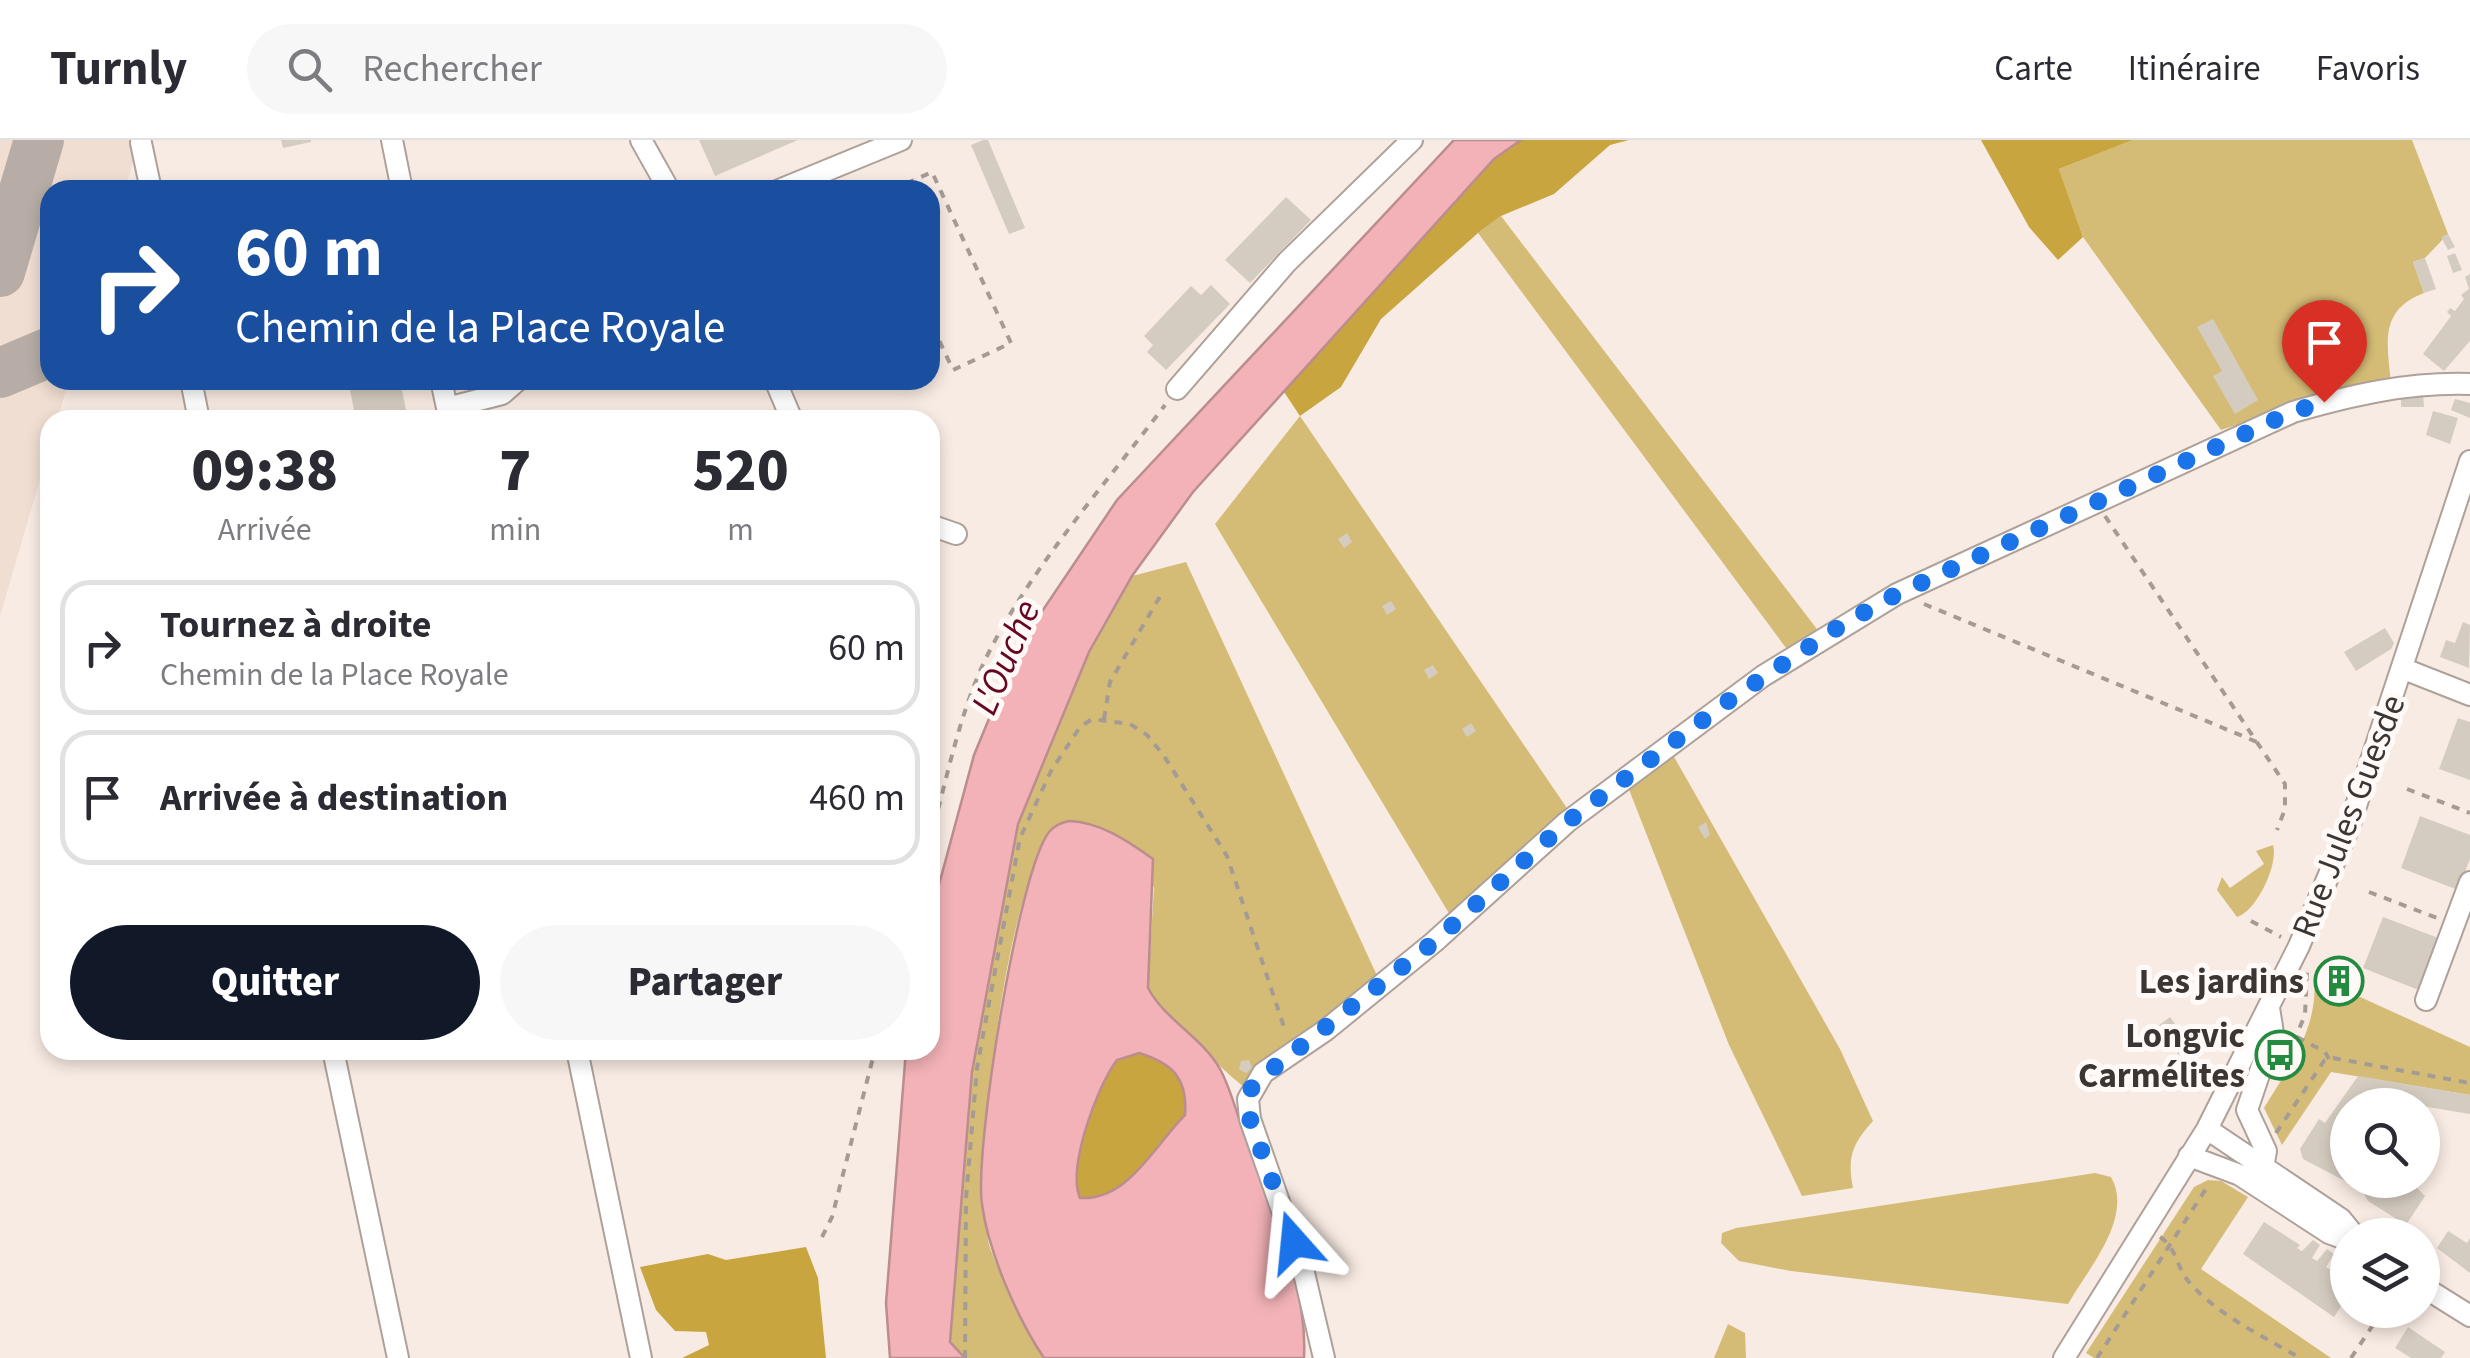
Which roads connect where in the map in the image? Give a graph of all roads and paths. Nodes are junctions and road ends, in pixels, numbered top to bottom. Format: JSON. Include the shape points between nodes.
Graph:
{"nodes":[{"id":1,"x":392,"y":140,"type":"edge"},
{"id":2,"x":642,"y":140,"type":"edge"},
{"id":3,"x":901,"y":140,"type":"edge"},
{"id":4,"x":1412,"y":140,"type":"edge"},
{"id":5,"x":141,"y":143,"type":"dead end"},
{"id":6,"x":149,"y":180,"type":"edge"},
{"id":7,"x":400,"y":180,"type":"edge"},
{"id":8,"x":664,"y":180,"type":"edge"},
{"id":9,"x":803,"y":180,"type":"edge"},
{"id":10,"x":914,"y":180,"type":"edge"},
{"id":11,"x":936,"y":180,"type":"edge"},
{"id":12,"x":940,"y":189,"type":"edge"},
{"id":13,"x":940,"y":343,"type":"edge"},
{"id":14,"x":2470,"y":384,"type":"edge"},
{"id":15,"x":1177,"y":389,"type":"joint"},
{"id":16,"x":503,"y":390,"type":"edge"},
{"id":17,"x":459,"y":410,"type":"edge"},
{"id":18,"x":2470,"y":461,"type":"edge"},
{"id":19,"x":2095,"y":502,"type":"junction"},
{"id":20,"x":940,"y":528,"type":"edge"},
{"id":21,"x":956,"y":534,"type":"dead end"},
{"id":22,"x":1162,"y":593,"type":"dead end"},
{"id":23,"x":1897,"y":594,"type":"junction"},
{"id":24,"x":2404,"y":669,"type":"junction"},
{"id":25,"x":2470,"y":694,"type":"edge"},
{"id":26,"x":1104,"y":719,"type":"junction"},
{"id":27,"x":2257,"y":742,"type":"junction"},
{"id":28,"x":2407,"y":789,"type":"dead end"},
{"id":29,"x":940,"y":804,"type":"edge"},
{"id":30,"x":2470,"y":813,"type":"edge"},
{"id":31,"x":2277,"y":830,"type":"dead end"},
{"id":32,"x":2470,"y":882,"type":"edge"},
{"id":33,"x":2369,"y":892,"type":"dead end"},
{"id":34,"x":2454,"y":924,"type":"junction"},
{"id":35,"x":2426,"y":1000,"type":"dead end"},
{"id":36,"x":2269,"y":1006,"type":"junction"},
{"id":37,"x":2298,"y":1037,"type":"dead end"},
{"id":38,"x":1297,"y":1050,"type":"junction"},
{"id":39,"x":335,"y":1060,"type":"edge"},
{"id":40,"x":579,"y":1060,"type":"edge"},
{"id":41,"x":871,"y":1060,"type":"edge"},
{"id":42,"x":2329,"y":1060,"type":"junction"},
{"id":43,"x":2470,"y":1083,"type":"edge"},
{"id":44,"x":2206,"y":1129,"type":"junction"},
{"id":45,"x":2274,"y":1138,"type":"dead end"},
{"id":46,"x":2190,"y":1156,"type":"junction"},
{"id":47,"x":2263,"y":1168,"type":"junction"},
{"id":48,"x":2339,"y":1218,"type":"edge"},
{"id":49,"x":2330,"y":1234,"type":"edge"},
{"id":50,"x":822,"y":1237,"type":"dead end"},
{"id":51,"x":2440,"y":1297,"type":"edge"},
{"id":52,"x":2470,"y":1316,"type":"edge"},
{"id":53,"x":2371,"y":1328,"type":"edge"},
{"id":54,"x":398,"y":1358,"type":"edge"},
{"id":55,"x":641,"y":1358,"type":"edge"},
{"id":56,"x":965,"y":1358,"type":"edge"},
{"id":57,"x":1324,"y":1358,"type":"edge"},
{"id":58,"x":2064,"y":1358,"type":"edge"},
{"id":59,"x":2097,"y":1358,"type":"edge"},
{"id":60,"x":2300,"y":1358,"type":"edge"},
{"id":61,"x":2351,"y":1358,"type":"edge"}],
"edges":[{"from":1,"to":7,"type":"street"},
{"from":2,"to":8,"type":"street"},
{"from":3,"to":9,"type":"street"},
{"from":4,"to":15,"type":"street","via":[[1287,262]]},
{"from":5,"to":6,"type":"street"},
{"from":10,"to":11,"type":"path","via":[[932,172]]},
{"from":12,"to":13,"type":"path","via":[[1011,344],[952,370]]},
{"from":14,"to":19,"type":"street","via":[[2424,383],[2292,412]]},
{"from":15,"to":29,"type":"path","via":[[988,654]]},
{"from":16,"to":17,"type":"street"},
{"from":18,"to":24,"type":"street","name":"Rue Jules Guesde"},
{"from":19,"to":23,"type":"street"},
{"from":19,"to":27,"type":"path"},
{"from":20,"to":21,"type":"street"},
{"from":22,"to":26,"type":"path","via":[[1110,682]]},
{"from":23,"to":27,"type":"path"},
{"from":23,"to":38,"type":"street","via":[[1666,746]]},
{"from":24,"to":25,"type":"street"},
{"from":24,"to":36,"type":"street","name":"Rue Jules Guesde","via":[[2348,827]]},
{"from":26,"to":38,"type":"path","via":[[1147,736],[1227,856]]},
{"from":26,"to":56,"type":"path","via":[[1080,727],[1066,746],[1020,838],[978,1068],[966,1198]]},
{"from":27,"to":31,"type":"path","via":[[2285,784]]},
{"from":28,"to":30,"type":"path"},
{"from":32,"to":34,"type":"street"},
{"from":33,"to":34,"type":"path"},
{"from":34,"to":35,"type":"street"},
{"from":36,"to":44,"type":"street","name":"Rue Jules Guesde"},
{"from":36,"to":47,"type":"street","via":[[2272,1033],[2247,1110],[2266,1151]]},
{"from":37,"to":42,"type":"path"},
{"from":38,"to":57,"type":"street","via":[[1253,1084],[1248,1098]]},
{"from":39,"to":54,"type":"street"},
{"from":40,"to":55,"type":"street"},
{"from":41,"to":50,"type":"path"},
{"from":42,"to":43,"type":"path"},
{"from":42,"to":45,"type":"path"},
{"from":44,"to":46,"type":"street","name":"Rue Jules Guesde"},
{"from":44,"to":47,"type":"street"},
{"from":46,"to":49,"type":"street","via":[[2240,1175]]},
{"from":46,"to":58,"type":"street","name":"Rue Jules Guesde"},
{"from":47,"to":48,"type":"street"},
{"from":51,"to":52,"type":"street"},
{"from":53,"to":61,"type":"path"},
{"from":59,"to":60,"type":"path","via":[[2171,1244],[2187,1280],[2202,1294]]}]}
